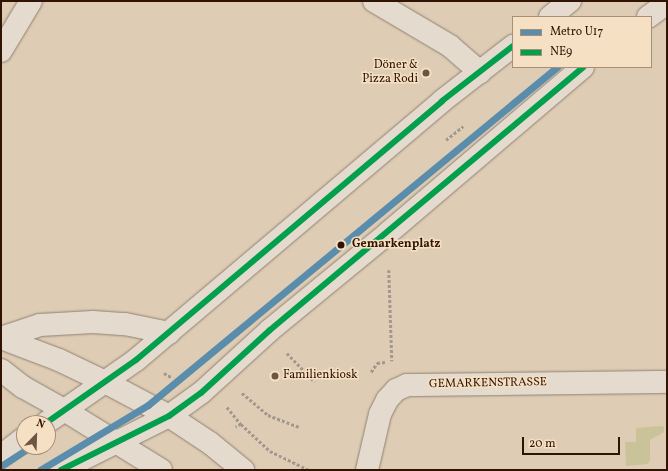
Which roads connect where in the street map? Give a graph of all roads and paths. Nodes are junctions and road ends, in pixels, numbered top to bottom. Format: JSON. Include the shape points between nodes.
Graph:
{"nodes":[{"id":1,"x":31,"y":1,"type":"edge"},
{"id":2,"x":374,"y":1,"type":"edge"},
{"id":3,"x":570,"y":1,"type":"edge"},
{"id":4,"x":667,"y":3,"type":"edge"},
{"id":5,"x":551,"y":16,"type":"edge"},
{"id":6,"x":649,"y":16,"type":"edge"},
{"id":7,"x":512,"y":47,"type":"edge"},
{"id":8,"x":1,"y":51,"type":"edge"},
{"id":9,"x":582,"y":68,"type":"edge"},
{"id":10,"x":480,"y":72,"type":"junction"},
{"id":11,"x":463,"y":126,"type":"dead end"},
{"id":12,"x":446,"y":140,"type":"dead end"},
{"id":13,"x":389,"y":267,"type":"dead end"},
{"id":14,"x":169,"y":333,"type":"junction"},
{"id":15,"x":1,"y":338,"type":"edge"},
{"id":16,"x":1,"y":370,"type":"edge"},
{"id":17,"x":105,"y":382,"type":"junction"},
{"id":18,"x":667,"y":382,"type":"edge"},
{"id":19,"x":238,"y":390,"type":"dead end"},
{"id":20,"x":396,"y":390,"type":"junction"},
{"id":21,"x":229,"y":399,"type":"dead end"},
{"id":22,"x":222,"y":403,"type":"dead end"},
{"id":23,"x":227,"y":406,"type":"junction"},
{"id":24,"x":64,"y":410,"type":"junction"},
{"id":25,"x":56,"y":416,"type":"edge"},
{"id":26,"x":169,"y":416,"type":"junction"},
{"id":27,"x":241,"y":424,"type":"junction"},
{"id":28,"x":299,"y":427,"type":"dead end"},
{"id":29,"x":231,"y":429,"type":"dead end"},
{"id":30,"x":117,"y":442,"type":"junction"},
{"id":31,"x":16,"y":444,"type":"edge"},
{"id":32,"x":1,"y":456,"type":"edge"},
{"id":33,"x":61,"y":470,"type":"edge"},
{"id":34,"x":161,"y":470,"type":"edge"},
{"id":35,"x":243,"y":470,"type":"edge"},
{"id":36,"x":309,"y":470,"type":"edge"},
{"id":37,"x":367,"y":470,"type":"edge"}],
"edges":[{"from":1,"to":8,"type":"main road"},
{"from":2,"to":10,"type":"main road","via":[[450,46]]},
{"from":3,"to":5,"type":"main road"},
{"from":4,"to":6,"type":"main road"},
{"from":7,"to":10,"type":"main road"},
{"from":9,"to":26,"type":"main road","via":[[270,330],[201,393]]},
{"from":10,"to":14,"type":"main road","via":[[442,101]]},
{"from":11,"to":12,"type":"path"},
{"from":13,"to":20,"type":"path","via":[[392,374]]},
{"from":14,"to":15,"type":"main road","via":[[125,324],[93,322],[40,325]]},
{"from":14,"to":17,"type":"main road"},
{"from":15,"to":17,"type":"main road","via":[[59,360]]},
{"from":16,"to":24,"type":"main road","via":[[23,387]]},
{"from":17,"to":24,"type":"main road"},
{"from":17,"to":26,"type":"main road"},
{"from":18,"to":20,"type":"main road","name":"GEMARKENSTRASSE","via":[[407,385]]},
{"from":19,"to":28,"type":"path","via":[[268,415]]},
{"from":20,"to":37,"type":"main road","via":[[380,414]]},
{"from":21,"to":23,"type":"path"},
{"from":22,"to":23,"type":"path"},
{"from":23,"to":27,"type":"path"},
{"from":24,"to":25,"type":"main road"},
{"from":24,"to":30,"type":"main road"},
{"from":26,"to":30,"type":"main road"},
{"from":26,"to":35,"type":"main road","via":[[210,443]]},
{"from":27,"to":29,"type":"path"},
{"from":27,"to":36,"type":"path","via":[[270,451]]},
{"from":30,"to":33,"type":"main road"},
{"from":30,"to":34,"type":"main road"},
{"from":31,"to":32,"type":"main road"}]}
